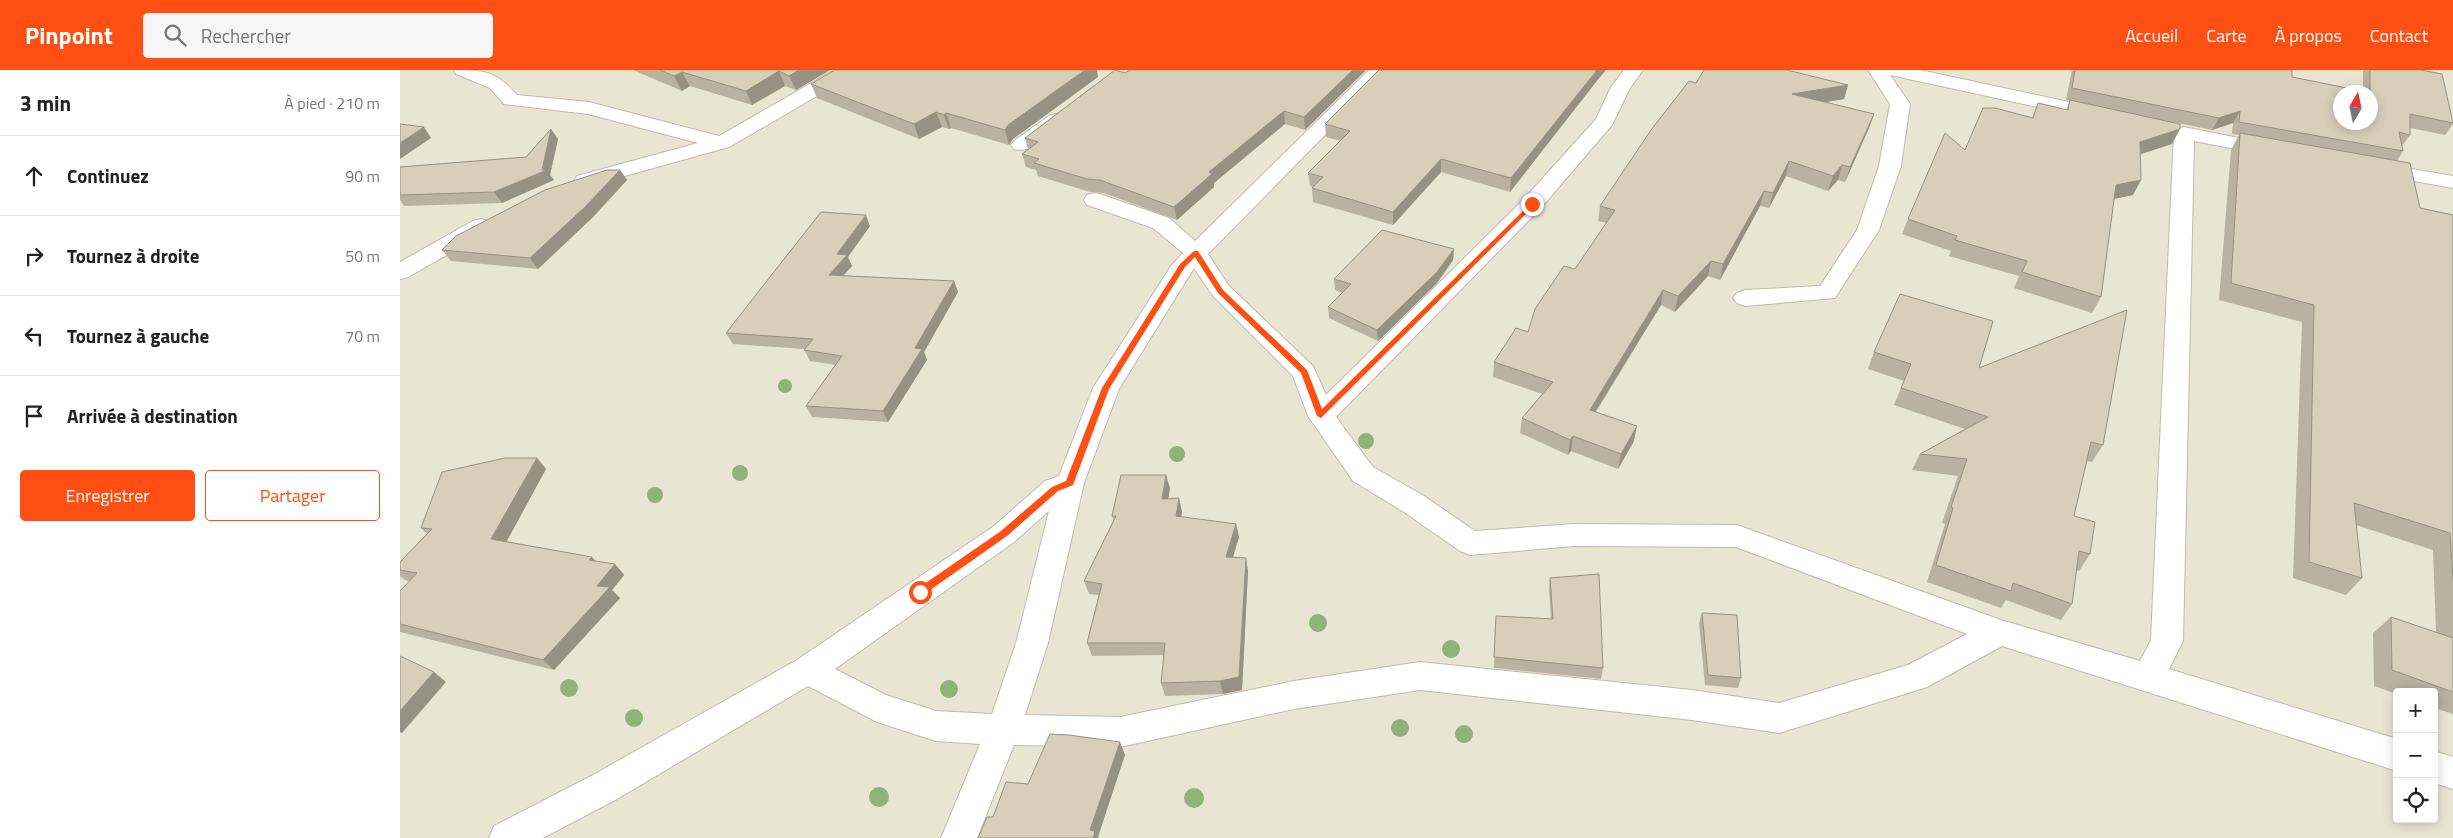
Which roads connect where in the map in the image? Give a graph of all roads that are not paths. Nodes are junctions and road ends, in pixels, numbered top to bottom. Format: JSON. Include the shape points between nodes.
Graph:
{"nodes":[{"id":1,"x":463,"y":70,"type":"edge"},
{"id":2,"x":848,"y":70,"type":"edge"},
{"id":3,"x":1380,"y":70,"type":"edge"},
{"id":4,"x":1634,"y":70,"type":"edge"},
{"id":5,"x":1877,"y":70,"type":"edge"},
{"id":6,"x":1894,"y":70,"type":"edge"},
{"id":7,"x":1068,"y":111,"type":"edge"},
{"id":8,"x":2116,"y":119,"type":"edge"},
{"id":9,"x":722,"y":143,"type":"junction"},
{"id":10,"x":1021,"y":145,"type":"dead end"},
{"id":11,"x":2296,"y":154,"type":"edge"},
{"id":12,"x":2352,"y":164,"type":"edge"},
{"id":13,"x":2453,"y":182,"type":"edge"},
{"id":14,"x":562,"y":188,"type":"edge"},
{"id":15,"x":1095,"y":200,"type":"dead end"},
{"id":16,"x":501,"y":216,"type":"edge"},
{"id":17,"x":1196,"y":253,"type":"junction"},
{"id":18,"x":400,"y":272,"type":"edge"},
{"id":19,"x":1745,"y":298,"type":"dead end"},
{"id":20,"x":1321,"y":416,"type":"junction"},
{"id":21,"x":1070,"y":482,"type":"junction"},
{"id":22,"x":1999,"y":632,"type":"junction"},
{"id":23,"x":808,"y":670,"type":"junction"},
{"id":24,"x":2148,"y":677,"type":"junction"},
{"id":25,"x":1003,"y":730,"type":"junction"},
{"id":26,"x":2393,"y":754,"type":"edge"},
{"id":27,"x":2438,"y":768,"type":"edge"},
{"id":28,"x":2453,"y":773,"type":"edge"},
{"id":29,"x":507,"y":838,"type":"edge"},
{"id":30,"x":959,"y":838,"type":"edge"}],
"edges":[{"from":1,"to":9,"type":"street","via":[[497,84],[511,100],[588,108]]},
{"from":2,"to":9,"type":"street"},
{"from":3,"to":17,"type":"street"},
{"from":4,"to":20,"type":"street","via":[[1621,87],[1605,122],[1532,204]]},
{"from":5,"to":19,"type":"street","via":[[1900,104],[1890,166],[1868,230],[1827,293]]},
{"from":6,"to":8,"type":"street"},
{"from":7,"to":10,"type":"street"},
{"from":9,"to":14,"type":"street"},
{"from":11,"to":24,"type":"street","via":[[2174,131],[2167,641]]},
{"from":12,"to":13,"type":"street"},
{"from":15,"to":17,"type":"street","via":[[1161,222]]},
{"from":16,"to":18,"type":"street"},
{"from":17,"to":20,"type":"street","via":[[1221,292],[1304,372]]},
{"from":17,"to":21,"type":"street","via":[[1183,266],[1106,388]]},
{"from":20,"to":22,"type":"street","via":[[1363,474],[1470,543],[1574,535],[1737,536]]},
{"from":21,"to":23,"type":"street","via":[[1055,489],[1004,534]]},
{"from":21,"to":25,"type":"street","via":[[1032,643]]},
{"from":22,"to":24,"type":"street"},
{"from":22,"to":25,"type":"street","via":[[1916,677],[1779,718],[1692,705],[1420,676],[1294,695],[1120,732]]},
{"from":23,"to":25,"type":"street","via":[[877,707],[936,726]]},
{"from":23,"to":29,"type":"street","via":[[605,787]]},
{"from":24,"to":26,"type":"street"},
{"from":25,"to":30,"type":"street"},
{"from":27,"to":28,"type":"street"}]}
